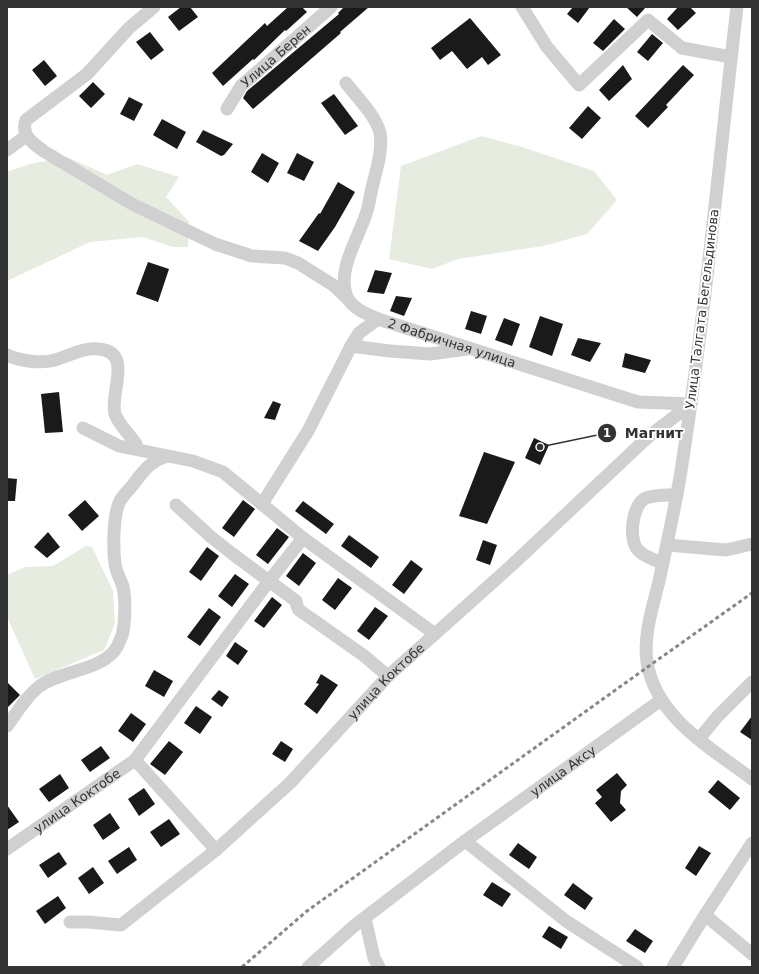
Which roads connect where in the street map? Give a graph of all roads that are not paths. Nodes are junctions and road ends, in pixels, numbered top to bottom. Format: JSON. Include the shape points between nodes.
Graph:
{"nodes":[{"id":1,"x":154,"y":7,"type":"edge"},
{"id":2,"x":331,"y":7,"type":"edge"},
{"id":3,"x":522,"y":7,"type":"edge"},
{"id":4,"x":737,"y":7,"type":"edge"},
{"id":5,"x":731,"y":57,"type":"junction"},
{"id":6,"x":346,"y":83,"type":"dead end"},
{"id":7,"x":227,"y":110,"type":"dead end"},
{"id":8,"x":26,"y":136,"type":"junction"},
{"id":9,"x":7,"y":150,"type":"edge"},
{"id":10,"x":348,"y":300,"type":"junction"},
{"id":11,"x":378,"y":319,"type":"junction"},
{"id":12,"x":351,"y":346,"type":"junction"},
{"id":13,"x":470,"y":348,"type":"junction"},
{"id":14,"x":7,"y":355,"type":"edge"},
{"id":15,"x":691,"y":404,"type":"junction"},
{"id":16,"x":83,"y":428,"type":"dead end"},
{"id":17,"x":136,"y":449,"type":"junction"},
{"id":18,"x":167,"y":456,"type":"junction"},
{"id":19,"x":677,"y":495,"type":"junction"},
{"id":20,"x":262,"y":504,"type":"junction"},
{"id":21,"x":176,"y":505,"type":"dead end"},
{"id":22,"x":303,"y":538,"type":"junction"},
{"id":23,"x":752,"y":544,"type":"edge"},
{"id":24,"x":667,"y":545,"type":"junction"},
{"id":25,"x":663,"y":563,"type":"junction"},
{"id":26,"x":269,"y":581,"type":"junction"},
{"id":27,"x":435,"y":634,"type":"junction"},
{"id":28,"x":388,"y":676,"type":"junction"},
{"id":29,"x":752,"y":682,"type":"edge"},
{"id":30,"x":662,"y":700,"type":"junction"},
{"id":31,"x":7,"y":726,"type":"edge"},
{"id":32,"x":699,"y":739,"type":"junction"},
{"id":33,"x":135,"y":760,"type":"junction"},
{"id":34,"x":752,"y":779,"type":"edge"},
{"id":35,"x":465,"y":841,"type":"junction"},
{"id":36,"x":752,"y":843,"type":"edge"},
{"id":37,"x":7,"y":849,"type":"edge"},
{"id":38,"x":216,"y":850,"type":"junction"},
{"id":39,"x":705,"y":914,"type":"junction"},
{"id":40,"x":365,"y":918,"type":"junction"},
{"id":41,"x":70,"y":922,"type":"dead end"},
{"id":42,"x":752,"y":954,"type":"edge"},
{"id":43,"x":308,"y":967,"type":"edge"},
{"id":44,"x":378,"y":967,"type":"edge"},
{"id":45,"x":637,"y":967,"type":"edge"},
{"id":46,"x":673,"y":967,"type":"edge"}],
"edges":[{"from":1,"to":8,"type":"street","via":[[129,28],[87,74],[26,120]]},
{"from":2,"to":7,"type":"street","name":"Улица Берен","via":[[240,86]]},
{"from":3,"to":5,"type":"street","via":[[547,47],[579,85],[648,20],[682,48]]},
{"from":4,"to":5,"type":"street","name":"Улица Талгата Бегельдинова"},
{"from":5,"to":15,"type":"street","name":"Улица Талгата Бегельдинова"},
{"from":6,"to":10,"type":"street","via":[[377,124],[380,135],[380,152],[366,214],[347,263],[344,278]]},
{"from":8,"to":9,"type":"street"},
{"from":8,"to":10,"type":"street","via":[[45,152],[132,204],[215,244],[252,256],[285,258],[298,263],[333,285]]},
{"from":10,"to":11,"type":"street"},
{"from":11,"to":12,"type":"street","name":"2 Фабричная улица","via":[[359,333]]},
{"from":11,"to":13,"type":"street","name":"2 Фабричная улица"},
{"from":12,"to":13,"type":"street","via":[[430,354]]},
{"from":12,"to":20,"type":"street","name":"2 Фабричная улица","via":[[308,431]]},
{"from":13,"to":15,"type":"street","name":"2 Фабричная улица","via":[[638,402]]},
{"from":14,"to":17,"type":"street","via":[[26,361],[53,360],[84,350],[99,349],[109,352],[116,358],[119,366],[114,400],[115,414],[136,444]]},
{"from":15,"to":19,"type":"street","name":"Улица Талгата Бегельдинова"},
{"from":15,"to":27,"type":"street","name":"улица Коктобе","via":[[648,437]]},
{"from":16,"to":17,"type":"street","via":[[119,446]]},
{"from":17,"to":18,"type":"street"},
{"from":18,"to":20,"type":"street","via":[[193,461],[223,472]]},
{"from":18,"to":31,"type":"street","via":[[146,467],[120,501],[117,511],[115,564],[126,599],[122,633],[117,647],[99,663],[40,686]]},
{"from":19,"to":24,"type":"street","name":"Улица Талгата Бегельдинова"},
{"from":19,"to":25,"type":"street","via":[[646,498],[636,508],[632,538],[635,546],[644,555]]},
{"from":20,"to":22,"type":"street"},
{"from":21,"to":26,"type":"street","via":[[210,537]]},
{"from":22,"to":26,"type":"street","name":"улица Коктобе"},
{"from":22,"to":27,"type":"street"},
{"from":23,"to":24,"type":"street","via":[[726,550]]},
{"from":24,"to":25,"type":"street","name":"Улица Талгата Бегельдинова"},
{"from":25,"to":30,"type":"street","name":"Улица Талгата Бегельдинова","via":[[647,634],[647,662]]},
{"from":26,"to":28,"type":"street","via":[[296,601],[299,610]]},
{"from":26,"to":33,"type":"street","name":"улица Коктобе"},
{"from":27,"to":28,"type":"street","name":"улица Коктобе"},
{"from":28,"to":38,"type":"street","name":"улица Коктобе","via":[[290,783]]},
{"from":29,"to":32,"type":"street"},
{"from":30,"to":32,"type":"street","name":"Улица Талгата Бегельдинова","via":[[672,715]]},
{"from":30,"to":35,"type":"street","name":"улица Аксу"},
{"from":32,"to":34,"type":"street","name":"Улица Талгата Бегельдинова"},
{"from":33,"to":37,"type":"street","name":"улица Коктобе"},
{"from":33,"to":38,"type":"street"},
{"from":35,"to":40,"type":"street","name":"улица Аксу"},
{"from":35,"to":45,"type":"street","via":[[566,921]]},
{"from":36,"to":39,"type":"street"},
{"from":38,"to":41,"type":"street","name":"улица Коктобе","via":[[121,925]]},
{"from":39,"to":42,"type":"street"},
{"from":39,"to":46,"type":"street"},
{"from":40,"to":43,"type":"street","name":"улица Аксу"},
{"from":40,"to":44,"type":"street"}]}
